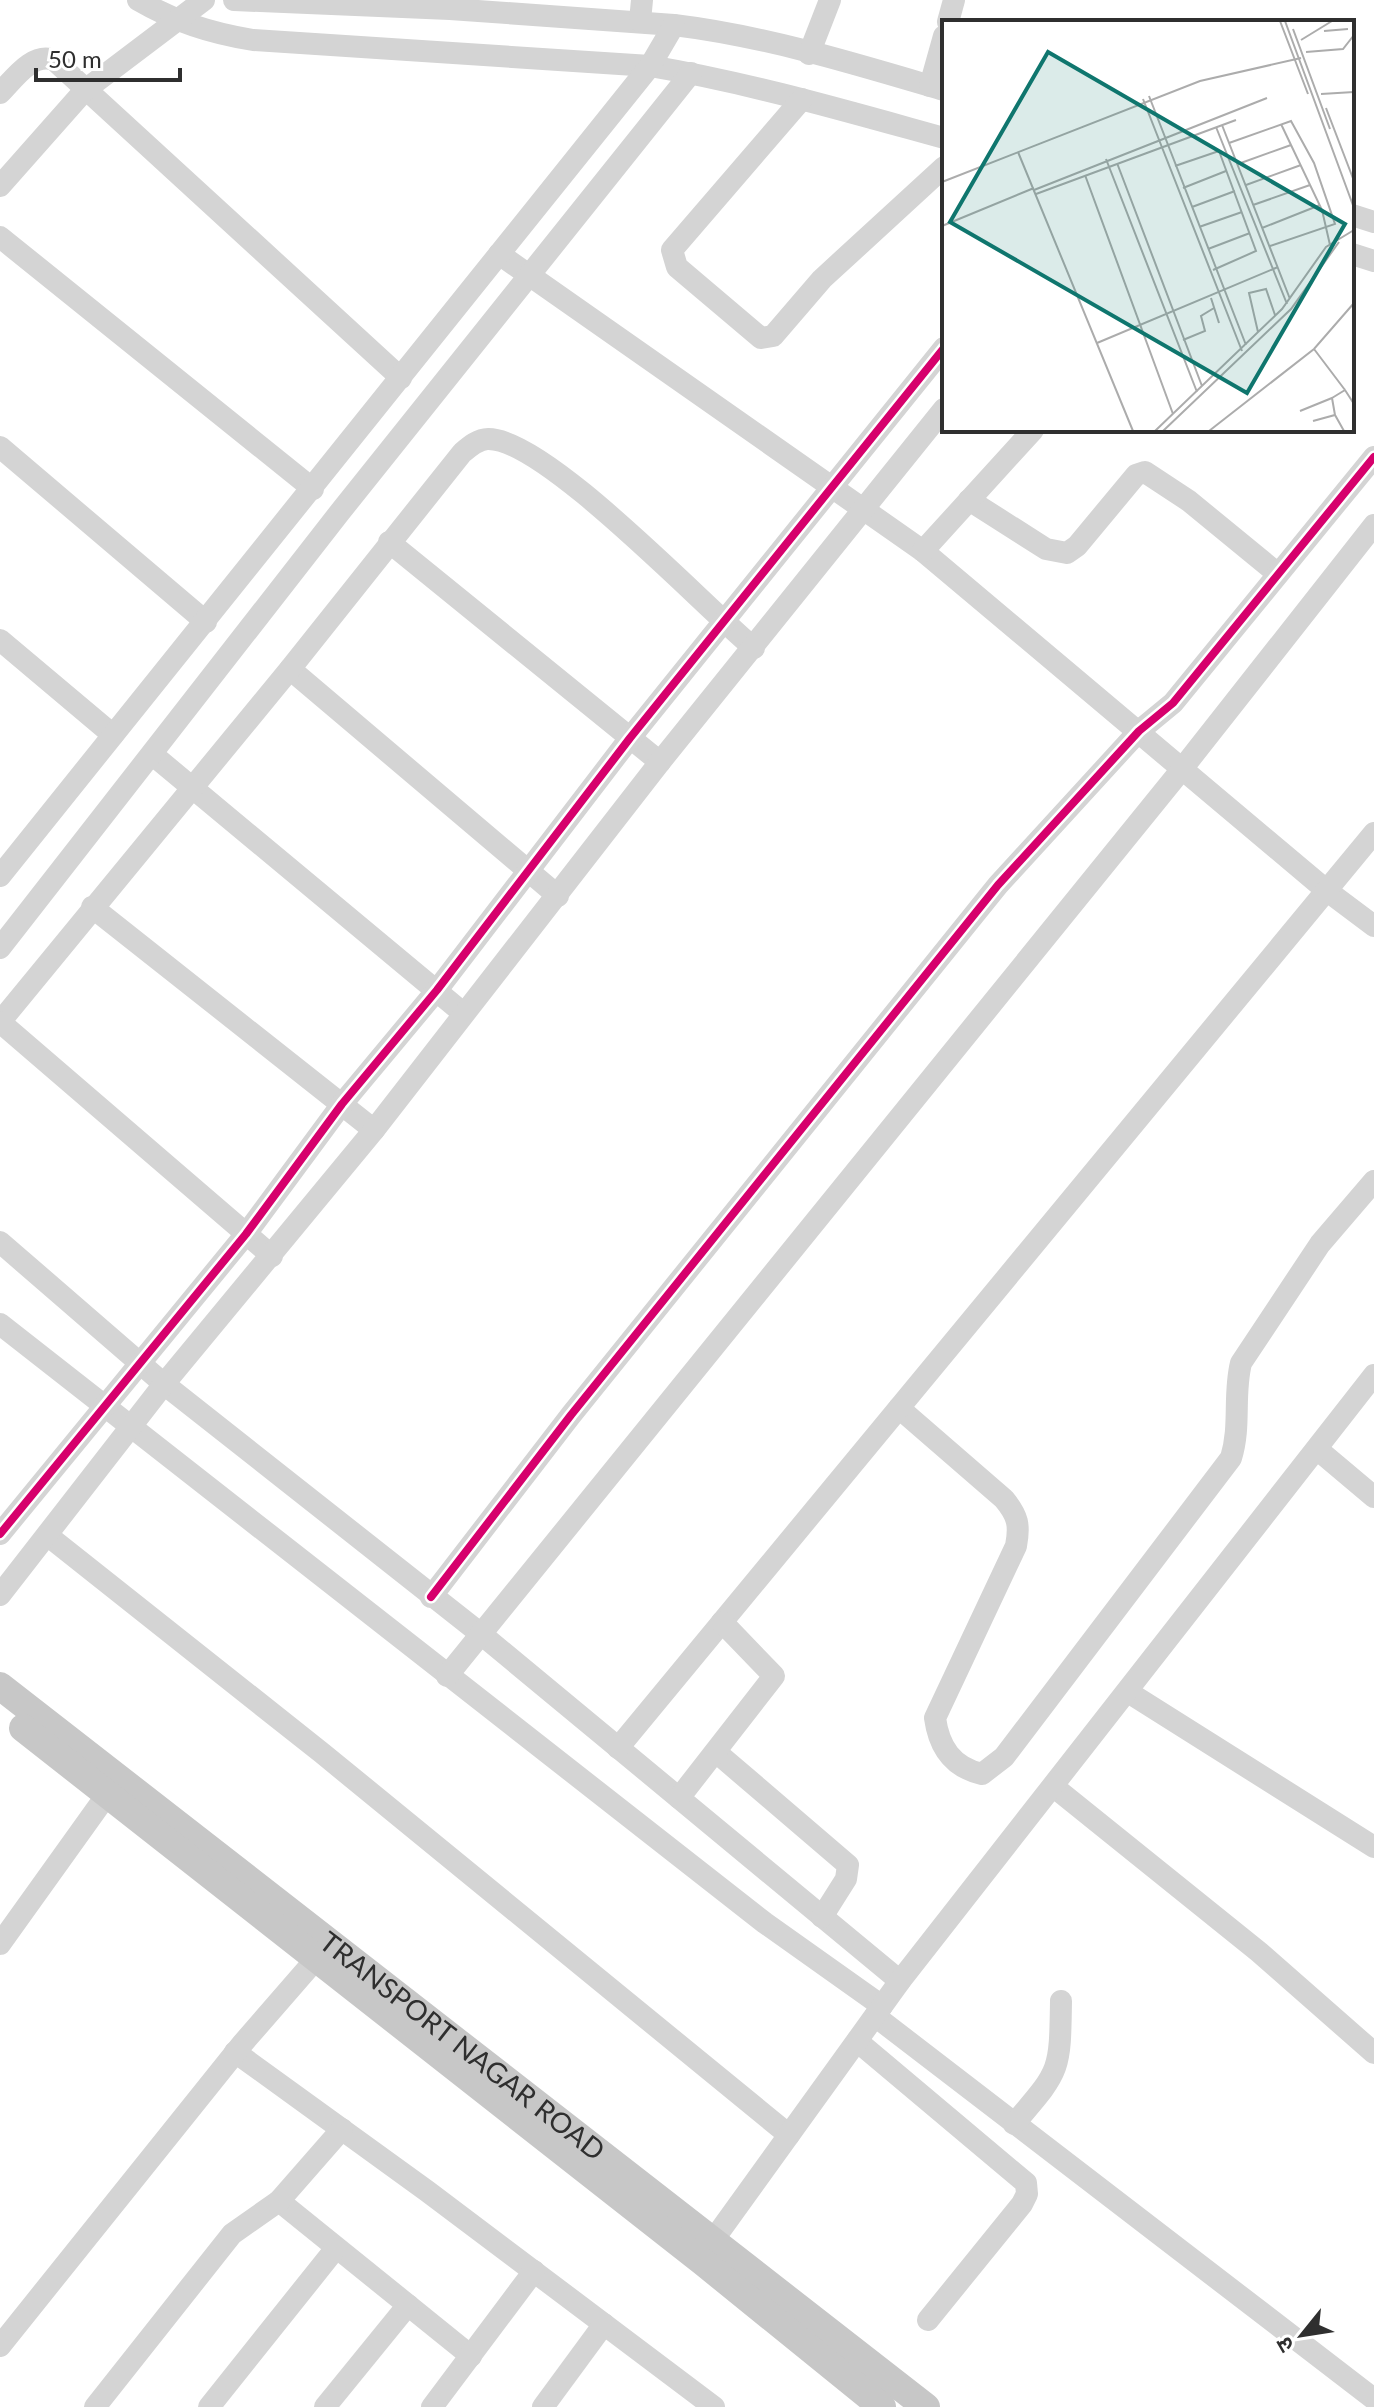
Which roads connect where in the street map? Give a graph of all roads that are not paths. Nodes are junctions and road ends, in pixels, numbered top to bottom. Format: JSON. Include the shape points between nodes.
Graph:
{"nodes":[{"id":1,"x":138,"y":0,"type":"edge"},
{"id":2,"x":204,"y":0,"type":"edge"},
{"id":3,"x":234,"y":0,"type":"edge"},
{"id":4,"x":830,"y":0,"type":"edge"},
{"id":5,"x":954,"y":0,"type":"edge"},
{"id":6,"x":641,"y":10,"type":"edge"},
{"id":7,"x":949,"y":20,"type":"edge"},
{"id":8,"x":174,"y":21,"type":"junction"},
{"id":9,"x":674,"y":25,"type":"junction"},
{"id":10,"x":942,"y":51,"type":"edge"},
{"id":11,"x":809,"y":54,"type":"junction"},
{"id":12,"x":650,"y":66,"type":"junction"},
{"id":13,"x":691,"y":73,"type":"junction"},
{"id":14,"x":937,"y":88,"type":"edge"},
{"id":15,"x":85,"y":90,"type":"junction"},
{"id":16,"x":0,"y":93,"type":"edge"},
{"id":17,"x":802,"y":99,"type":"junction"},
{"id":18,"x":942,"y":137,"type":"edge"},
{"id":19,"x":942,"y":169,"type":"edge"},
{"id":20,"x":0,"y":186,"type":"edge"},
{"id":21,"x":1354,"y":216,"type":"edge"},
{"id":22,"x":1374,"y":222,"type":"edge"},
{"id":23,"x":0,"y":237,"type":"edge"},
{"id":24,"x":499,"y":254,"type":"junction"},
{"id":25,"x":1354,"y":255,"type":"edge"},
{"id":26,"x":1374,"y":261,"type":"edge"},
{"id":27,"x":529,"y":277,"type":"junction"},
{"id":28,"x":942,"y":350,"type":"edge"},
{"id":29,"x":401,"y":378,"type":"junction"},
{"id":30,"x":942,"y":411,"type":"edge"},
{"id":31,"x":1031,"y":432,"type":"edge"},
{"id":32,"x":0,"y":447,"type":"edge"},
{"id":33,"x":1374,"y":457,"type":"edge"},
{"id":34,"x":830,"y":488,"type":"junction"},
{"id":35,"x":313,"y":489,"type":"junction"},
{"id":36,"x":969,"y":500,"type":"junction"},
{"id":37,"x":861,"y":511,"type":"junction"},
{"id":38,"x":1374,"y":525,"type":"edge"},
{"id":39,"x":389,"y":542,"type":"junction"},
{"id":40,"x":923,"y":551,"type":"junction"},
{"id":41,"x":1278,"y":574,"type":"junction"},
{"id":42,"x":206,"y":622,"type":"junction"},
{"id":43,"x":723,"y":623,"type":"junction"},
{"id":44,"x":0,"y":640,"type":"edge"},
{"id":45,"x":754,"y":648,"type":"junction"},
{"id":46,"x":290,"y":669,"type":"junction"},
{"id":47,"x":1139,"y":731,"type":"junction"},
{"id":48,"x":113,"y":735,"type":"junction"},
{"id":49,"x":630,"y":738,"type":"junction"},
{"id":50,"x":153,"y":755,"type":"junction"},
{"id":51,"x":660,"y":762,"type":"junction"},
{"id":52,"x":1182,"y":769,"type":"junction"},
{"id":53,"x":193,"y":788,"type":"junction"},
{"id":54,"x":1374,"y":833,"type":"edge"},
{"id":55,"x":4,"y":862,"type":"edge"},
{"id":56,"x":530,"y":871,"type":"junction"},
{"id":57,"x":1326,"y":890,"type":"junction"},
{"id":58,"x":558,"y":896,"type":"junction"},
{"id":59,"x":92,"y":907,"type":"junction"},
{"id":60,"x":1374,"y":926,"type":"edge"},
{"id":61,"x":0,"y":948,"type":"edge"},
{"id":62,"x":437,"y":990,"type":"junction"},
{"id":63,"x":463,"y":1013,"type":"junction"},
{"id":64,"x":0,"y":1022,"type":"edge"},
{"id":65,"x":342,"y":1104,"type":"junction"},
{"id":66,"x":374,"y":1130,"type":"junction"},
{"id":67,"x":1374,"y":1181,"type":"edge"},
{"id":68,"x":246,"y":1234,"type":"junction"},
{"id":69,"x":0,"y":1242,"type":"edge"},
{"id":70,"x":272,"y":1256,"type":"junction"},
{"id":71,"x":0,"y":1324,"type":"edge"},
{"id":72,"x":141,"y":1364,"type":"junction"},
{"id":73,"x":1374,"y":1375,"type":"edge"},
{"id":74,"x":164,"y":1384,"type":"junction"},
{"id":75,"x":109,"y":1406,"type":"junction"},
{"id":76,"x":899,"y":1408,"type":"junction"},
{"id":77,"x":133,"y":1426,"type":"junction"},
{"id":78,"x":1317,"y":1449,"type":"junction"},
{"id":79,"x":1374,"y":1497,"type":"edge"},
{"id":80,"x":0,"y":1534,"type":"edge"},
{"id":81,"x":47,"y":1535,"type":"junction"},
{"id":82,"x":0,"y":1595,"type":"edge"},
{"id":83,"x":431,"y":1597,"type":"junction"},
{"id":84,"x":722,"y":1622,"type":"junction"},
{"id":85,"x":481,"y":1634,"type":"junction"},
{"id":86,"x":447,"y":1676,"type":"junction"},
{"id":87,"x":0,"y":1686,"type":"edge"},
{"id":88,"x":1128,"y":1692,"type":"junction"},
{"id":89,"x":0,"y":1708,"type":"edge"},
{"id":90,"x":618,"y":1748,"type":"junction"},
{"id":91,"x":716,"y":1752,"type":"junction"},
{"id":92,"x":1054,"y":1787,"type":"junction"},
{"id":93,"x":106,"y":1796,"type":"junction"},
{"id":94,"x":679,"y":1798,"type":"junction"},
{"id":95,"x":1374,"y":1847,"type":"edge"},
{"id":96,"x":822,"y":1917,"type":"junction"},
{"id":97,"x":0,"y":1944,"type":"edge"},
{"id":98,"x":316,"y":1959,"type":"junction"},
{"id":99,"x":900,"y":1981,"type":"junction"},
{"id":100,"x":1061,"y":2001,"type":"dead end"},
{"id":101,"x":879,"y":2011,"type":"junction"},
{"id":102,"x":857,"y":2041,"type":"junction"},
{"id":103,"x":235,"y":2052,"type":"junction"},
{"id":104,"x":1374,"y":2053,"type":"edge"},
{"id":105,"x":1014,"y":2124,"type":"junction"},
{"id":106,"x":342,"y":2129,"type":"junction"},
{"id":107,"x":789,"y":2135,"type":"junction"},
{"id":108,"x":279,"y":2201,"type":"junction"},
{"id":109,"x":714,"y":2239,"type":"junction"},
{"id":110,"x":336,"y":2248,"type":"junction"},
{"id":111,"x":534,"y":2271,"type":"junction"},
{"id":112,"x":408,"y":2305,"type":"junction"},
{"id":113,"x":928,"y":2320,"type":"dead end"},
{"id":114,"x":604,"y":2324,"type":"junction"},
{"id":115,"x":0,"y":2346,"type":"edge"},
{"id":116,"x":471,"y":2356,"type":"junction"},
{"id":117,"x":1374,"y":2399,"type":"edge"},
{"id":118,"x":95,"y":2407,"type":"edge"},
{"id":119,"x":209,"y":2407,"type":"edge"},
{"id":120,"x":325,"y":2407,"type":"edge"},
{"id":121,"x":432,"y":2407,"type":"edge"},
{"id":122,"x":543,"y":2407,"type":"edge"},
{"id":123,"x":714,"y":2407,"type":"edge"},
{"id":124,"x":882,"y":2407,"type":"edge"},
{"id":125,"x":926,"y":2407,"type":"edge"}],
"edges":[{"from":1,"to":8,"type":"street"},
{"from":2,"to":8,"type":"street"},
{"from":3,"to":6,"type":"street"},
{"from":4,"to":11,"type":"street"},
{"from":5,"to":7,"type":"street"},
{"from":6,"to":9,"type":"street"},
{"from":8,"to":12,"type":"street","via":[[253,40]]},
{"from":8,"to":15,"type":"street"},
{"from":9,"to":11,"type":"street"},
{"from":9,"to":12,"type":"street"},
{"from":10,"to":14,"type":"street"},
{"from":11,"to":14,"type":"street"},
{"from":12,"to":13,"type":"street"},
{"from":12,"to":24,"type":"street"},
{"from":13,"to":17,"type":"street"},
{"from":13,"to":27,"type":"street"},
{"from":15,"to":16,"type":"street","via":[[54,60],[40,58]]},
{"from":15,"to":20,"type":"street"},
{"from":15,"to":29,"type":"street"},
{"from":17,"to":18,"type":"street"},
{"from":17,"to":19,"type":"street","via":[[672,250],[677,267],[761,338],[773,336],[833,269]]},
{"from":21,"to":22,"type":"street"},
{"from":23,"to":35,"type":"street"},
{"from":24,"to":27,"type":"street"},
{"from":24,"to":29,"type":"street"},
{"from":25,"to":26,"type":"street"},
{"from":27,"to":34,"type":"street"},
{"from":27,"to":50,"type":"street"},
{"from":28,"to":34,"type":"street"},
{"from":29,"to":35,"type":"street"},
{"from":30,"to":37,"type":"street"},
{"from":31,"to":36,"type":"street"},
{"from":32,"to":42,"type":"street"},
{"from":33,"to":41,"type":"street"},
{"from":34,"to":37,"type":"street"},
{"from":34,"to":43,"type":"street"},
{"from":35,"to":42,"type":"street"},
{"from":36,"to":40,"type":"street"},
{"from":36,"to":41,"type":"street","via":[[1046,549],[1067,553],[1136,475],[1145,472]]},
{"from":37,"to":40,"type":"street"},
{"from":37,"to":45,"type":"street"},
{"from":38,"to":52,"type":"street"},
{"from":39,"to":43,"type":"street","via":[[462,453],[487,439],[507,443],[540,458],[584,493]]},
{"from":39,"to":46,"type":"street"},
{"from":39,"to":49,"type":"street"},
{"from":40,"to":47,"type":"street"},
{"from":41,"to":47,"type":"street","via":[[1173,703]]},
{"from":42,"to":48,"type":"street"},
{"from":43,"to":45,"type":"street"},
{"from":43,"to":49,"type":"street"},
{"from":44,"to":48,"type":"street"},
{"from":45,"to":51,"type":"street"},
{"from":46,"to":53,"type":"street"},
{"from":46,"to":56,"type":"street"},
{"from":47,"to":52,"type":"street"},
{"from":47,"to":83,"type":"street","via":[[998,885]]},
{"from":48,"to":55,"type":"street"},
{"from":49,"to":51,"type":"street"},
{"from":49,"to":56,"type":"street"},
{"from":50,"to":53,"type":"street"},
{"from":50,"to":61,"type":"street"},
{"from":51,"to":58,"type":"street"},
{"from":52,"to":57,"type":"street"},
{"from":52,"to":85,"type":"street"},
{"from":53,"to":59,"type":"street"},
{"from":53,"to":62,"type":"street"},
{"from":54,"to":57,"type":"street"},
{"from":56,"to":58,"type":"street"},
{"from":56,"to":62,"type":"street"},
{"from":57,"to":60,"type":"street"},
{"from":57,"to":76,"type":"street"},
{"from":58,"to":63,"type":"street"},
{"from":59,"to":64,"type":"street"},
{"from":59,"to":65,"type":"street"},
{"from":62,"to":63,"type":"street"},
{"from":62,"to":65,"type":"street"},
{"from":63,"to":66,"type":"street"},
{"from":64,"to":68,"type":"street"},
{"from":65,"to":66,"type":"street"},
{"from":65,"to":68,"type":"street"},
{"from":66,"to":70,"type":"street"},
{"from":67,"to":76,"type":"street","via":[[1320,1244],[1241,1363],[1231,1458],[1004,1757],[982,1774],[945,1752],[935,1718],[1016,1546],[1020,1527],[1004,1499]]},
{"from":68,"to":70,"type":"street"},
{"from":68,"to":72,"type":"street"},
{"from":69,"to":72,"type":"street"},
{"from":70,"to":74,"type":"street"},
{"from":71,"to":75,"type":"street"},
{"from":72,"to":74,"type":"street"},
{"from":72,"to":75,"type":"street"},
{"from":73,"to":78,"type":"street"},
{"from":74,"to":77,"type":"street"},
{"from":74,"to":83,"type":"street"},
{"from":75,"to":77,"type":"street"},
{"from":75,"to":80,"type":"street"},
{"from":76,"to":84,"type":"street"},
{"from":77,"to":81,"type":"street"},
{"from":77,"to":86,"type":"street"},
{"from":78,"to":79,"type":"street"},
{"from":78,"to":88,"type":"street"},
{"from":81,"to":82,"type":"street"},
{"from":81,"to":107,"type":"street"},
{"from":83,"to":85,"type":"street"},
{"from":84,"to":90,"type":"street"},
{"from":84,"to":91,"type":"street","via":[[774,1676]]},
{"from":85,"to":86,"type":"street"},
{"from":85,"to":90,"type":"street"},
{"from":86,"to":101,"type":"street"},
{"from":87,"to":109,"type":"main road","name":"TRANSPORT NAGAR ROAD"},
{"from":88,"to":92,"type":"street"},
{"from":88,"to":95,"type":"street"},
{"from":89,"to":93,"type":"main road","name":"TRANSPORT NAGAR ROAD"},
{"from":90,"to":94,"type":"street"},
{"from":91,"to":94,"type":"street"},
{"from":91,"to":96,"type":"street","via":[[848,1865],[846,1879]]},
{"from":92,"to":99,"type":"street"},
{"from":92,"to":104,"type":"street","via":[[1259,1952]]},
{"from":93,"to":97,"type":"street"},
{"from":93,"to":98,"type":"main road","name":"TRANSPORT NAGAR ROAD"},
{"from":94,"to":96,"type":"street"},
{"from":96,"to":99,"type":"street"},
{"from":98,"to":103,"type":"street"},
{"from":98,"to":124,"type":"main road","name":"TRANSPORT NAGAR ROAD"},
{"from":99,"to":101,"type":"street"},
{"from":100,"to":105,"type":"street","via":[[1059,2065]]},
{"from":101,"to":102,"type":"street"},
{"from":101,"to":105,"type":"street"},
{"from":102,"to":107,"type":"street"},
{"from":102,"to":113,"type":"street","via":[[1026,2183],[1022,2204]]},
{"from":103,"to":106,"type":"street"},
{"from":103,"to":115,"type":"street"},
{"from":105,"to":117,"type":"street"},
{"from":106,"to":108,"type":"street"},
{"from":106,"to":111,"type":"street"},
{"from":107,"to":109,"type":"street"},
{"from":108,"to":110,"type":"street"},
{"from":108,"to":118,"type":"street","via":[[232,2234]]},
{"from":109,"to":125,"type":"main road","name":"TRANSPORT NAGAR ROAD"},
{"from":110,"to":112,"type":"street"},
{"from":110,"to":119,"type":"street"},
{"from":111,"to":114,"type":"street"},
{"from":111,"to":116,"type":"street"},
{"from":112,"to":116,"type":"street"},
{"from":112,"to":120,"type":"street"},
{"from":114,"to":122,"type":"street"},
{"from":114,"to":123,"type":"street"},
{"from":116,"to":121,"type":"street"}]}
